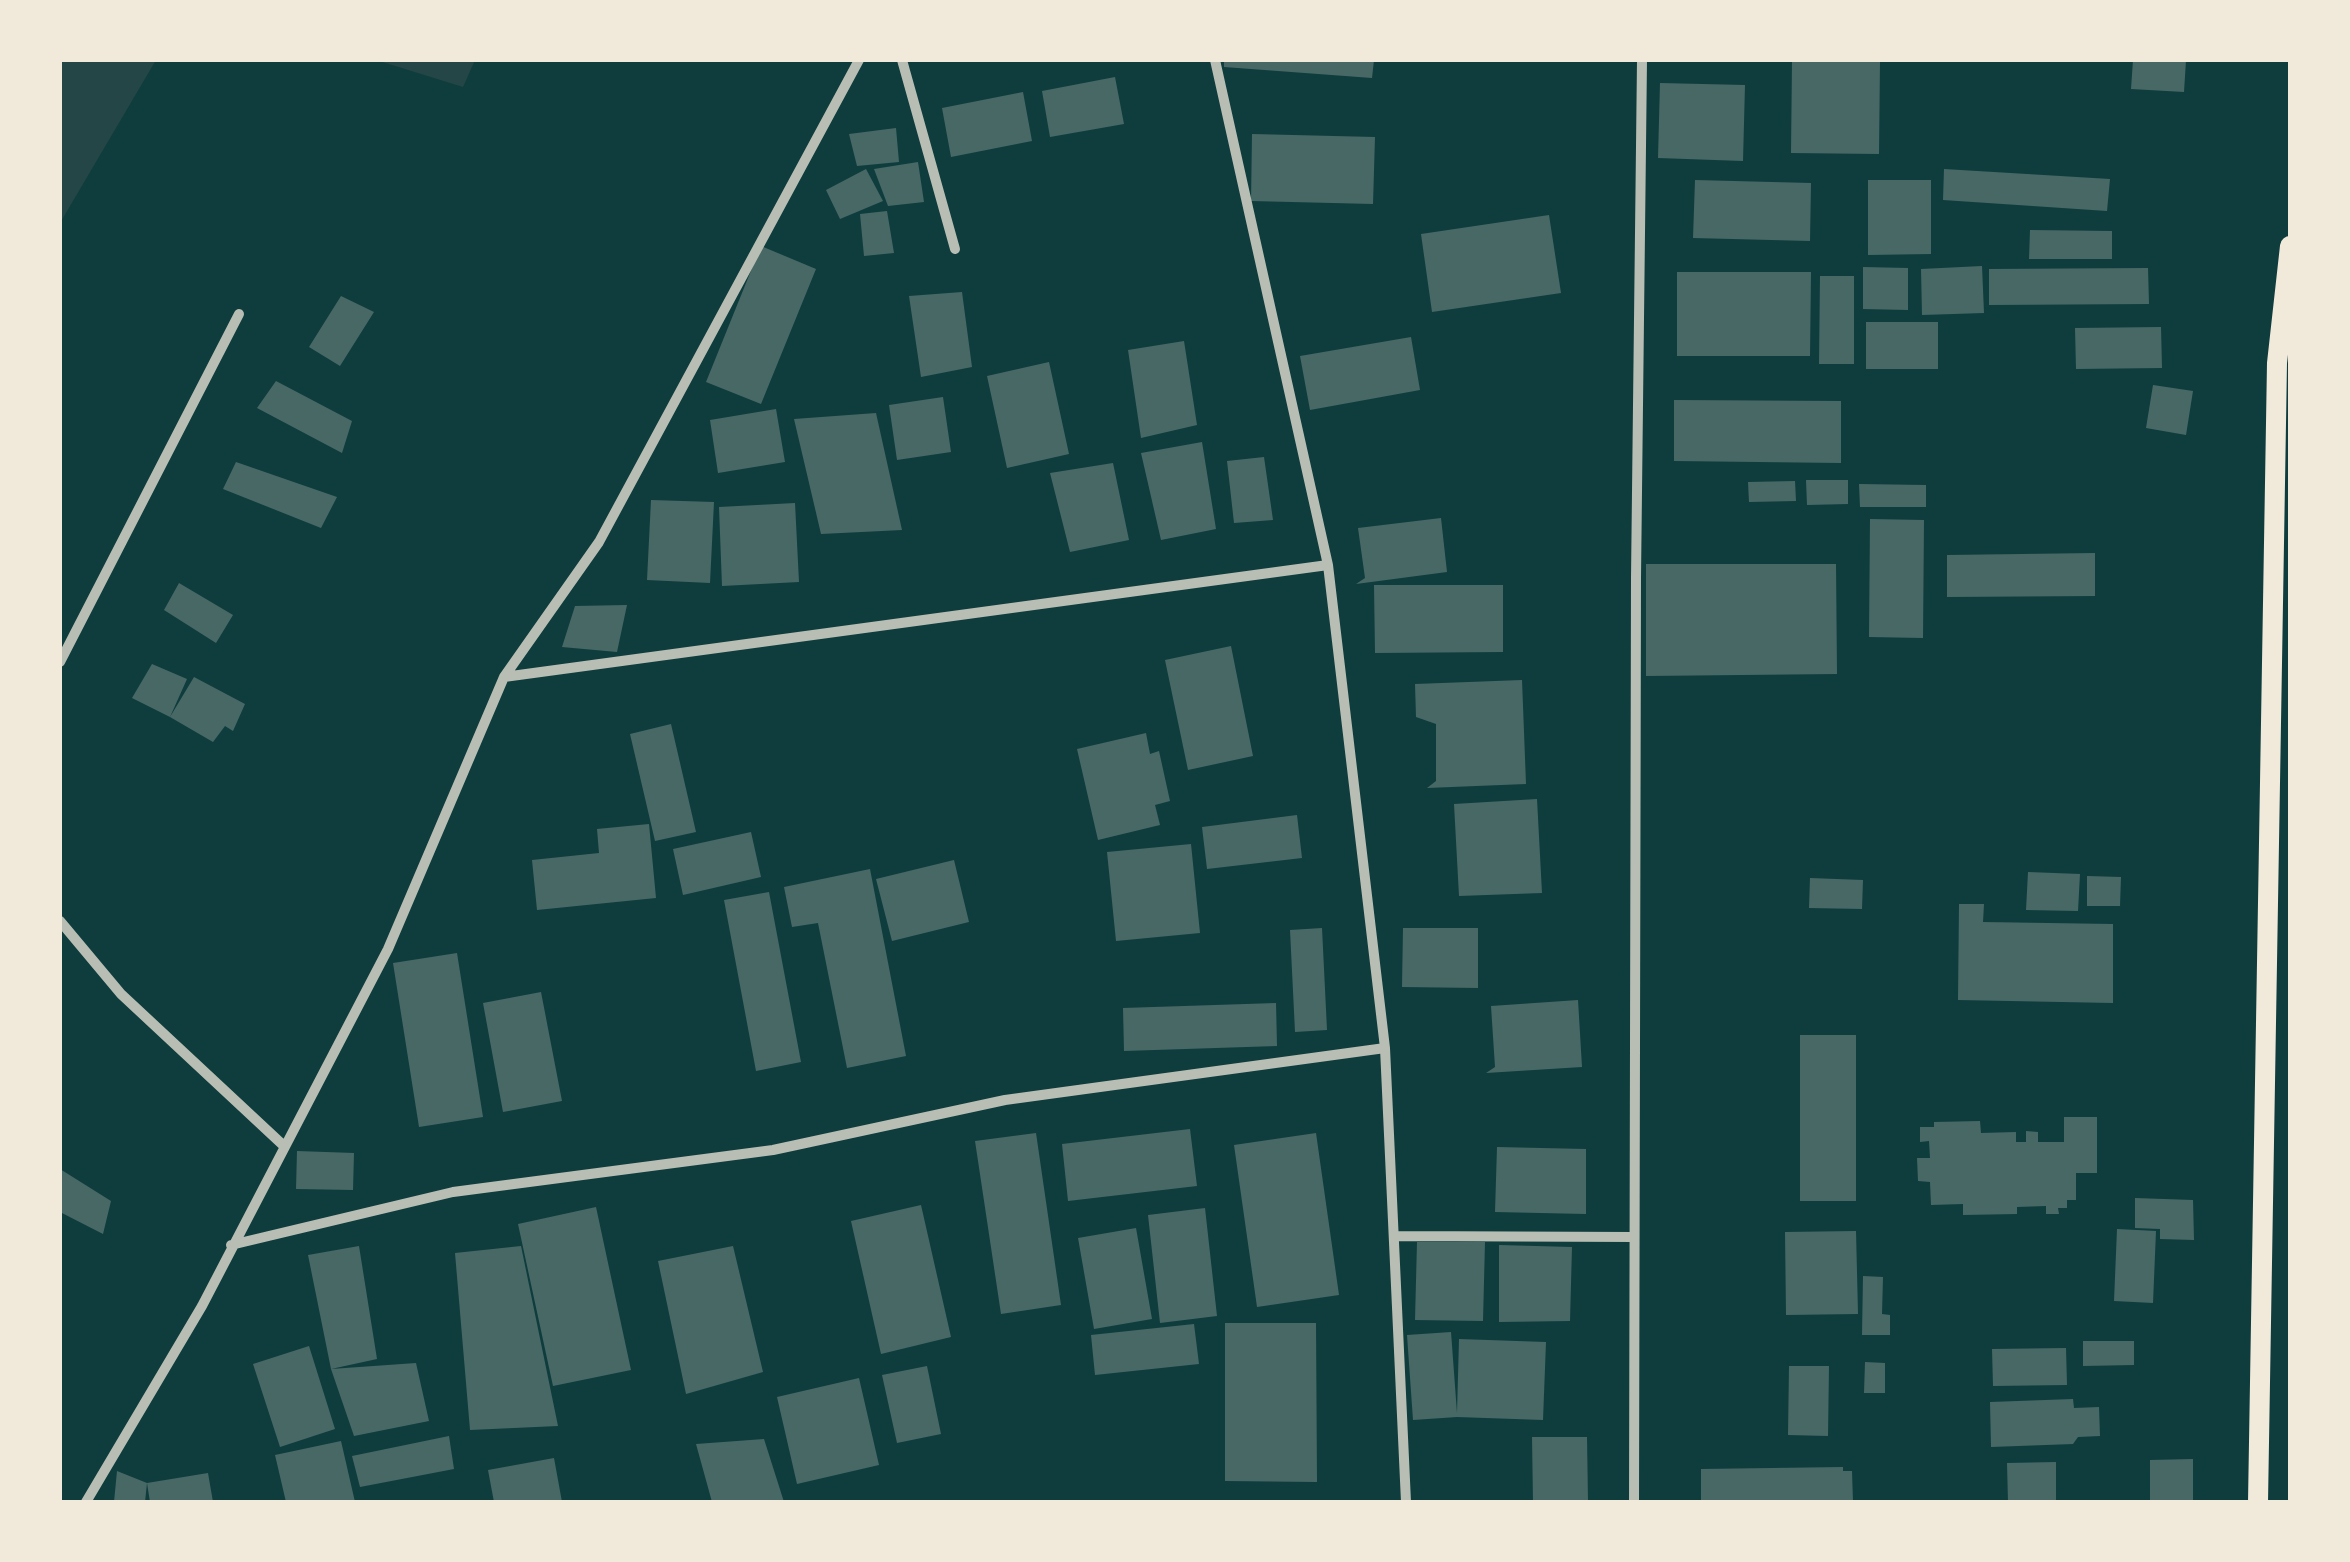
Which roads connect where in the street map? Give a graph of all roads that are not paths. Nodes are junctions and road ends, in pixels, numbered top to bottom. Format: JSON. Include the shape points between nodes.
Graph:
{"nodes":[{"id":1,"x":859,"y":60,"type":"edge"},
{"id":2,"x":902,"y":60,"type":"edge"},
{"id":3,"x":1215,"y":60,"type":"edge"},
{"id":4,"x":1642,"y":60,"type":"edge"},
{"id":5,"x":2290,"y":246,"type":"edge"},
{"id":6,"x":955,"y":250,"type":"dead end"},
{"id":7,"x":239,"y":314,"type":"dead end"},
{"id":8,"x":1328,"y":566,"type":"junction"},
{"id":9,"x":60,"y":662,"type":"edge"},
{"id":10,"x":504,"y":677,"type":"junction"},
{"id":11,"x":60,"y":921,"type":"edge"},
{"id":12,"x":1385,"y":1048,"type":"junction"},
{"id":13,"x":284,"y":1146,"type":"junction"},
{"id":14,"x":1394,"y":1236,"type":"junction"},
{"id":15,"x":1634,"y":1236,"type":"junction"},
{"id":16,"x":231,"y":1245,"type":"junction"},
{"id":17,"x":86,"y":1502,"type":"edge"},
{"id":18,"x":1406,"y":1502,"type":"edge"},
{"id":19,"x":1634,"y":1502,"type":"edge"},
{"id":20,"x":2258,"y":1502,"type":"edge"}],
"edges":[{"from":1,"to":10,"type":"street","via":[[599,542]]},
{"from":2,"to":6,"type":"street"},
{"from":3,"to":8,"type":"street"},
{"from":4,"to":15,"type":"street"},
{"from":5,"to":20,"type":"main road","via":[[2277,362]]},
{"from":7,"to":9,"type":"street"},
{"from":8,"to":10,"type":"street"},
{"from":8,"to":12,"type":"street"},
{"from":10,"to":13,"type":"street","via":[[388,949]]},
{"from":11,"to":13,"type":"street","via":[[121,994]]},
{"from":12,"to":14,"type":"street"},
{"from":12,"to":16,"type":"street","via":[[1005,1100],[773,1150],[453,1192]]},
{"from":13,"to":16,"type":"street"},
{"from":14,"to":15,"type":"street"},
{"from":14,"to":18,"type":"street"},
{"from":15,"to":19,"type":"street"},
{"from":16,"to":17,"type":"street"}]}
